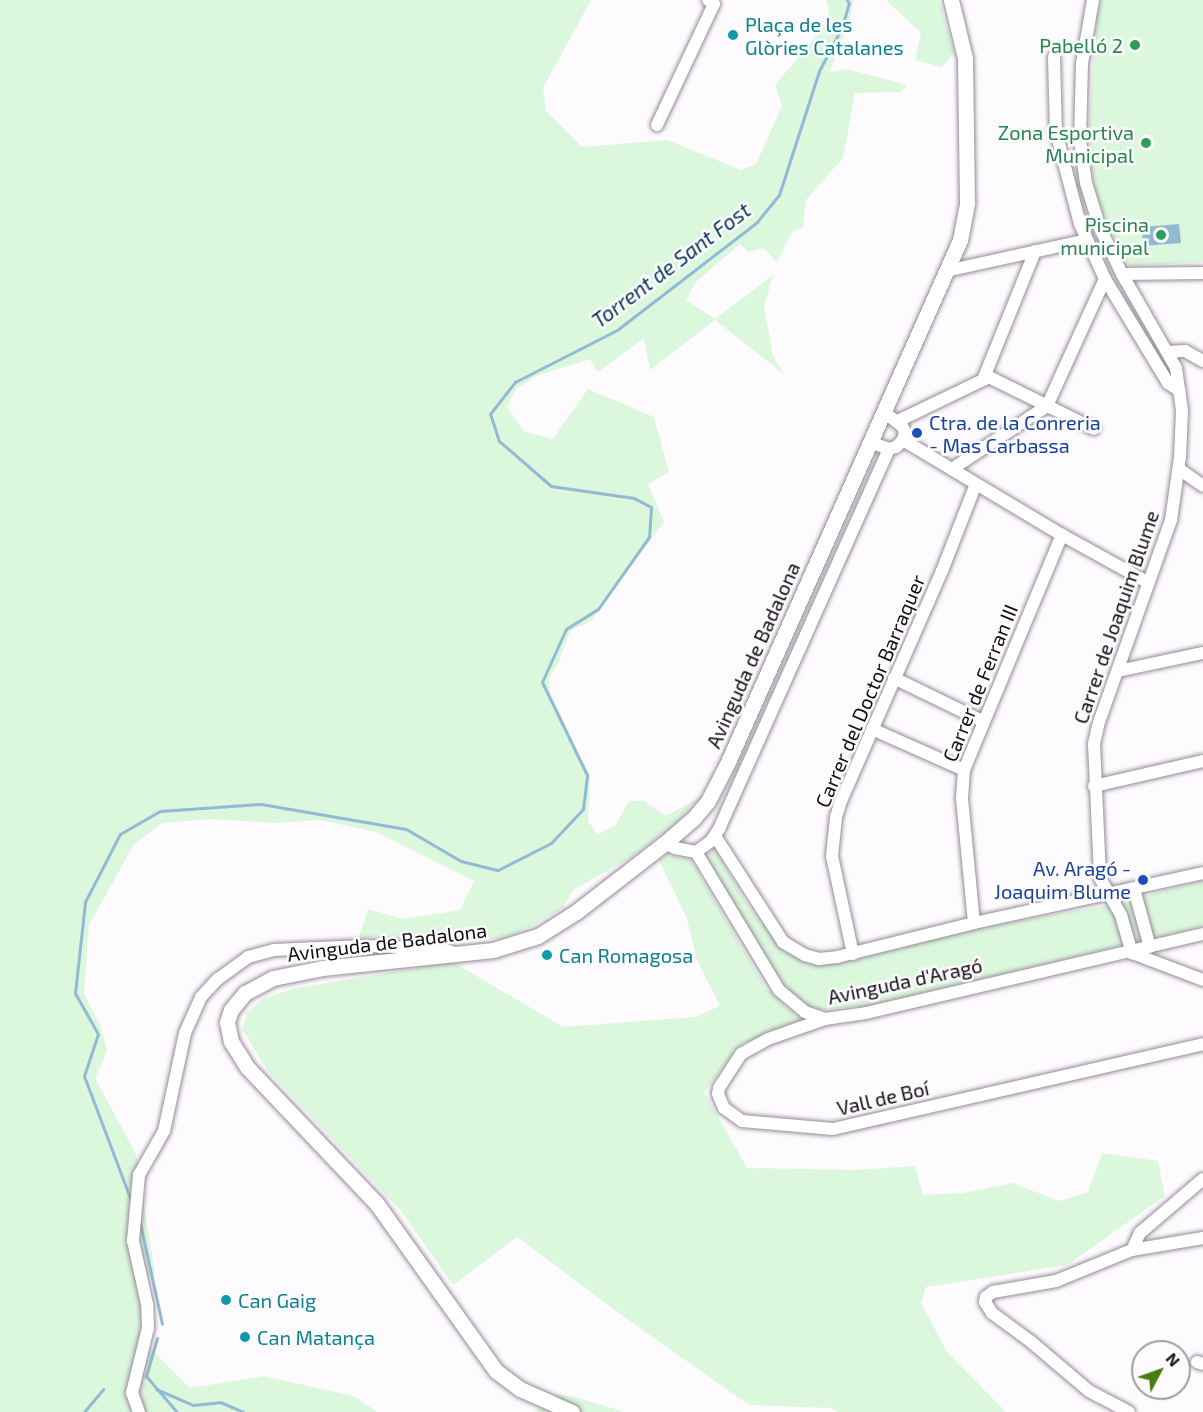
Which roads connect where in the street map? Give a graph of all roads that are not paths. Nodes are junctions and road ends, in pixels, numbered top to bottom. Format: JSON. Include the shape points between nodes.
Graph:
{"nodes":[{"id":1,"x":951,"y":0,"type":"edge"},
{"id":2,"x":964,"y":0,"type":"edge"},
{"id":3,"x":1093,"y":0,"type":"edge"},
{"id":4,"x":711,"y":2,"type":"edge"},
{"id":5,"x":958,"y":22,"type":"junction"},
{"id":6,"x":1054,"y":57,"type":"dead end"},
{"id":7,"x":657,"y":125,"type":"dead end"},
{"id":8,"x":1087,"y":240,"type":"junction"},
{"id":9,"x":1035,"y":251,"type":"junction"},
{"id":10,"x":946,"y":271,"type":"junction"},
{"id":11,"x":1203,"y":273,"type":"edge"},
{"id":12,"x":1122,"y":274,"type":"junction"},
{"id":13,"x":1105,"y":279,"type":"junction"},
{"id":14,"x":1169,"y":352,"type":"junction"},
{"id":15,"x":1203,"y":361,"type":"edge"},
{"id":16,"x":983,"y":380,"type":"junction"},
{"id":17,"x":1180,"y":391,"type":"junction"},
{"id":18,"x":1047,"y":406,"type":"junction"},
{"id":19,"x":883,"y":411,"type":"junction"},
{"id":20,"x":898,"y":421,"type":"junction"},
{"id":21,"x":1094,"y":429,"type":"dead end"},
{"id":22,"x":903,"y":440,"type":"junction"},
{"id":23,"x":870,"y":442,"type":"junction"},
{"id":24,"x":889,"y":449,"type":"junction"},
{"id":25,"x":952,"y":469,"type":"junction"},
{"id":26,"x":1179,"y":469,"type":"junction"},
{"id":27,"x":976,"y":484,"type":"junction"},
{"id":28,"x":1203,"y":486,"type":"edge"},
{"id":29,"x":1062,"y":535,"type":"junction"},
{"id":30,"x":1149,"y":583,"type":"junction"},
{"id":31,"x":1203,"y":653,"type":"edge"},
{"id":32,"x":1118,"y":671,"type":"junction"},
{"id":33,"x":894,"y":678,"type":"junction"},
{"id":34,"x":982,"y":721,"type":"junction"},
{"id":35,"x":872,"y":729,"type":"junction"},
{"id":36,"x":1203,"y":761,"type":"edge"},
{"id":37,"x":964,"y":770,"type":"junction"},
{"id":38,"x":1094,"y":786,"type":"junction"},
{"id":39,"x":708,"y":801,"type":"junction"},
{"id":40,"x":721,"y":823,"type":"junction"},
{"id":41,"x":715,"y":836,"type":"junction"},
{"id":42,"x":665,"y":843,"type":"junction"},
{"id":43,"x":696,"y":852,"type":"junction"},
{"id":44,"x":1203,"y":873,"type":"edge"},
{"id":45,"x":1134,"y":889,"type":"junction"},
{"id":46,"x":1109,"y":894,"type":"junction"},
{"id":47,"x":974,"y":923,"type":"junction"},
{"id":48,"x":1203,"y":934,"type":"edge"},
{"id":49,"x":1150,"y":947,"type":"junction"},
{"id":50,"x":453,"y":952,"type":"junction"},
{"id":51,"x":1132,"y":952,"type":"junction"},
{"id":52,"x":853,"y":954,"type":"junction"},
{"id":53,"x":1171,"y":968,"type":"junction"},
{"id":54,"x":1203,"y":980,"type":"edge"},
{"id":55,"x":825,"y":1019,"type":"junction"},
{"id":56,"x":1203,"y":1044,"type":"edge"},
{"id":57,"x":1203,"y":1179,"type":"edge"},
{"id":58,"x":1203,"y":1238,"type":"edge"},
{"id":59,"x":1132,"y":1250,"type":"junction"},
{"id":60,"x":139,"y":1412,"type":"edge"},
{"id":61,"x":572,"y":1412,"type":"edge"},
{"id":62,"x":1129,"y":1412,"type":"edge"}],
"edges":[{"from":1,"to":5,"type":"street","name":"Avinguda de Badalona"},
{"from":2,"to":5,"type":"street"},
{"from":3,"to":12,"type":"street","name":"Carrer de Joaquim Blume","via":[[1082,64],[1080,140],[1089,194]]},
{"from":4,"to":7,"type":"street"},
{"from":5,"to":10,"type":"street","name":"Avinguda de Badalona","via":[[965,57],[967,203],[960,240]]},
{"from":6,"to":8,"type":"street","via":[[1056,132]]},
{"from":8,"to":9,"type":"street"},
{"from":8,"to":13,"type":"street"},
{"from":9,"to":10,"type":"street"},
{"from":9,"to":16,"type":"street"},
{"from":10,"to":19,"type":"street","name":"Avinguda de Badalona"},
{"from":11,"to":12,"type":"street"},
{"from":12,"to":14,"type":"street","name":"Carrer de Joaquim Blume"},
{"from":13,"to":17,"type":"street","via":[[1168,383]]},
{"from":13,"to":18,"type":"street"},
{"from":14,"to":15,"type":"street","via":[[1185,351]]},
{"from":14,"to":17,"type":"street","name":"Carrer de Joaquim Blume"},
{"from":16,"to":18,"type":"street","via":[[989,377]]},
{"from":16,"to":20,"type":"street"},
{"from":17,"to":26,"type":"street","name":"Carrer de Joaquim Blume"},
{"from":18,"to":21,"type":"street"},
{"from":18,"to":25,"type":"street"},
{"from":19,"to":20,"type":"street"},
{"from":19,"to":23,"type":"street","name":"Avinguda de Badalona"},
{"from":20,"to":22,"type":"street","via":[[904,432]]},
{"from":22,"to":24,"type":"street"},
{"from":22,"to":25,"type":"street"},
{"from":23,"to":24,"type":"street"},
{"from":23,"to":39,"type":"street","name":"Avinguda de Badalona"},
{"from":24,"to":40,"type":"street"},
{"from":25,"to":27,"type":"street"},
{"from":26,"to":28,"type":"street"},
{"from":26,"to":30,"type":"street","name":"Carrer de Joaquim Blume","via":[[1171,520]]},
{"from":27,"to":29,"type":"street"},
{"from":27,"to":33,"type":"street","name":"Carrer del Doctor Barraquer"},
{"from":29,"to":30,"type":"street"},
{"from":29,"to":34,"type":"street","name":"Carrer de Ferran III"},
{"from":30,"to":32,"type":"street","name":"Carrer de Joaquim Blume"},
{"from":31,"to":32,"type":"street"},
{"from":32,"to":38,"type":"street","name":"Carrer de Joaquim Blume","via":[[1094,744]]},
{"from":33,"to":34,"type":"street"},
{"from":33,"to":35,"type":"street","name":"Carrer del Doctor Barraquer"},
{"from":34,"to":37,"type":"street","name":"Carrer de Ferran III"},
{"from":35,"to":37,"type":"street"},
{"from":35,"to":52,"type":"street","name":"Carrer del Doctor Barraquer","via":[[841,801],[833,832],[834,874]]},
{"from":36,"to":38,"type":"street"},
{"from":37,"to":47,"type":"street","name":"Carrer de Ferran III","via":[[962,798]]},
{"from":38,"to":46,"type":"street","name":"Carrer de Joaquim Blume","via":[[1100,878]]},
{"from":39,"to":40,"type":"street"},
{"from":39,"to":42,"type":"street","name":"Avinguda de Badalona"},
{"from":40,"to":41,"type":"street"},
{"from":41,"to":43,"type":"street"},
{"from":41,"to":52,"type":"street","name":"Avinguda d'Aragó","via":[[783,942],[819,958]]},
{"from":42,"to":43,"type":"street"},
{"from":42,"to":50,"type":"street","name":"Avinguda de Badalona","via":[[576,912],[538,936],[493,950]]},
{"from":43,"to":55,"type":"street","name":"Avinguda d'Aragó","via":[[779,990],[805,1012]]},
{"from":44,"to":45,"type":"street","name":"Avinguda d'Aragó"},
{"from":45,"to":46,"type":"street","name":"Avinguda d'Aragó"},
{"from":45,"to":49,"type":"street"},
{"from":46,"to":47,"type":"street","name":"Avinguda d'Aragó"},
{"from":46,"to":51,"type":"street","name":"Carrer de Joaquim Blume","via":[[1121,915]]},
{"from":47,"to":52,"type":"street","name":"Avinguda d'Aragó"},
{"from":48,"to":49,"type":"street","name":"Avinguda d'Aragó"},
{"from":49,"to":51,"type":"street","name":"Avinguda d'Aragó"},
{"from":49,"to":53,"type":"street"},
{"from":50,"to":60,"type":"street","via":[[364,946],[274,950],[248,957],[201,997],[185,1033],[164,1131],[139,1175],[133,1241],[147,1304],[148,1328],[132,1393]]},
{"from":50,"to":61,"type":"street","name":"Avinguda de Badalona","via":[[273,978],[245,993],[231,1010],[227,1022],[231,1041],[247,1066],[376,1203],[496,1371],[520,1389]]},
{"from":51,"to":53,"type":"street"},
{"from":51,"to":55,"type":"street","name":"Avinguda d'Aragó"},
{"from":53,"to":54,"type":"street"},
{"from":55,"to":56,"type":"street","name":"Vall de Boí","via":[[768,1039],[741,1054],[719,1088],[724,1108],[742,1121],[833,1130]]},
{"from":57,"to":59,"type":"street","via":[[1140,1233]]},
{"from":58,"to":59,"type":"street"},
{"from":59,"to":62,"type":"street","via":[[1056,1281],[993,1292],[985,1302],[993,1313],[1089,1391]]}]}
